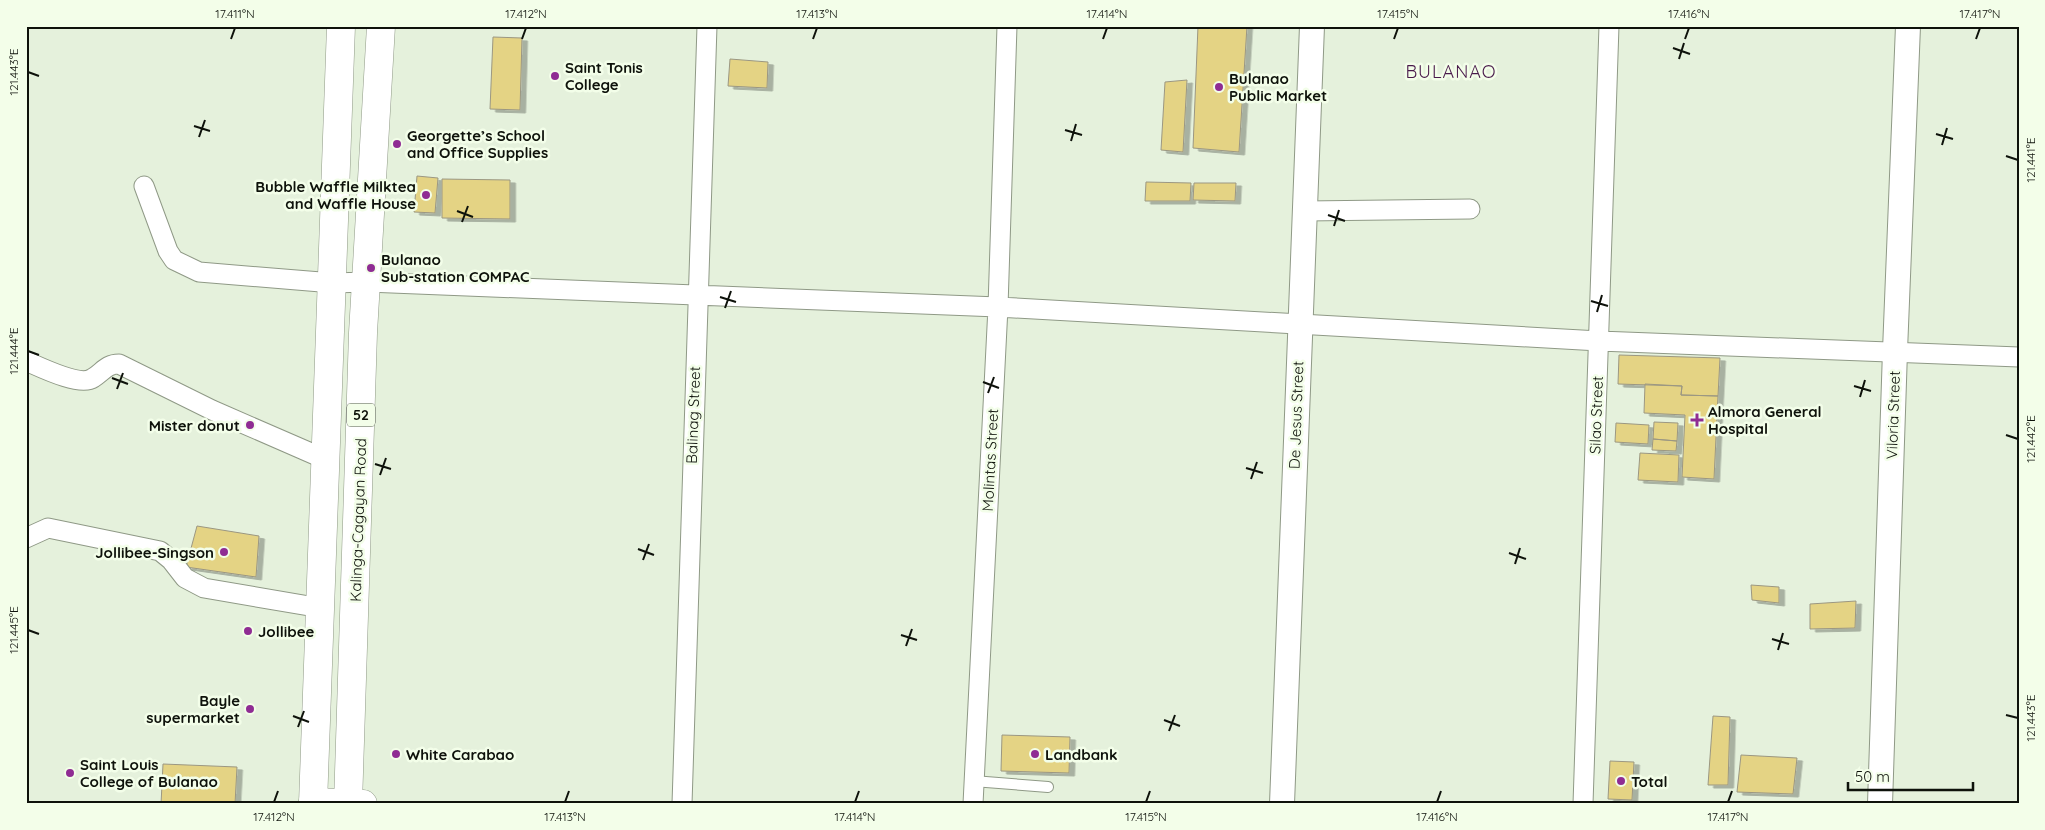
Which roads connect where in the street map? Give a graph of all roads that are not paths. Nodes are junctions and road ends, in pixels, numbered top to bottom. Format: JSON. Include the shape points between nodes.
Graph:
{"nodes":[{"id":1,"x":341,"y":26,"type":"edge"},
{"id":2,"x":381,"y":26,"type":"edge"},
{"id":3,"x":708,"y":26,"type":"edge"},
{"id":4,"x":1007,"y":26,"type":"edge"},
{"id":5,"x":1312,"y":26,"type":"edge"},
{"id":6,"x":1609,"y":26,"type":"edge"},
{"id":7,"x":1908,"y":26,"type":"edge"},
{"id":8,"x":144,"y":186,"type":"dead end"},
{"id":9,"x":1470,"y":209,"type":"dead end"},
{"id":10,"x":1305,"y":211,"type":"junction"},
{"id":11,"x":368,"y":282,"type":"junction"},
{"id":12,"x":333,"y":283,"type":"junction"},
{"id":13,"x":697,"y":296,"type":"junction"},
{"id":14,"x":998,"y":307,"type":"junction"},
{"id":15,"x":1299,"y":325,"type":"junction"},
{"id":16,"x":1599,"y":341,"type":"junction"},
{"id":17,"x":1894,"y":351,"type":"junction"},
{"id":18,"x":2019,"y":357,"type":"edge"},
{"id":19,"x":26,"y":361,"type":"edge"},
{"id":20,"x":327,"y":460,"type":"junction"},
{"id":21,"x":26,"y":538,"type":"edge"},
{"id":22,"x":321,"y":608,"type":"junction"},
{"id":23,"x":973,"y":781,"type":"junction"},
{"id":24,"x":1048,"y":787,"type":"dead end"},
{"id":25,"x":313,"y":803,"type":"edge"},
{"id":26,"x":348,"y":803,"type":"edge"},
{"id":27,"x":363,"y":804,"type":"edge"},
{"id":28,"x":682,"y":804,"type":"edge"},
{"id":29,"x":972,"y":804,"type":"edge"},
{"id":30,"x":1282,"y":804,"type":"edge"},
{"id":31,"x":1583,"y":804,"type":"edge"},
{"id":32,"x":1880,"y":804,"type":"edge"}],
"edges":[{"from":1,"to":12,"type":"main road","number":"52"},
{"from":2,"to":11,"type":"main road","name":"Kalinga-Cagayan Road","number":"52"},
{"from":3,"to":13,"type":"street","name":"Balinag Street"},
{"from":4,"to":14,"type":"street","name":"Molintas Street"},
{"from":5,"to":10,"type":"street","name":"De Jesus Street"},
{"from":6,"to":16,"type":"street","name":"Silao Street"},
{"from":7,"to":17,"type":"street","name":"Viloria Street"},
{"from":8,"to":12,"type":"street","via":[[168,252],[184,266],[199,272]]},
{"from":9,"to":10,"type":"street"},
{"from":10,"to":15,"type":"street","name":"De Jesus Street"},
{"from":11,"to":12,"type":"street"},
{"from":11,"to":13,"type":"street"},
{"from":11,"to":26,"type":"main road","name":"Kalinga-Cagayan Road","number":"52","via":[[363,333]]},
{"from":12,"to":20,"type":"main road","number":"52"},
{"from":13,"to":14,"type":"street"},
{"from":13,"to":28,"type":"street","name":"Balinag Street"},
{"from":14,"to":15,"type":"street"},
{"from":14,"to":23,"type":"street","name":"Molintas Street"},
{"from":15,"to":16,"type":"street"},
{"from":15,"to":30,"type":"street","name":"De Jesus Street"},
{"from":16,"to":17,"type":"street"},
{"from":16,"to":31,"type":"street","name":"Silao Street"},
{"from":17,"to":18,"type":"street"},
{"from":17,"to":32,"type":"street","name":"Viloria Street"},
{"from":19,"to":20,"type":"street","via":[[80,381],[92,380],[106,366],[119,364],[212,410]]},
{"from":20,"to":22,"type":"main road","number":"52"},
{"from":21,"to":22,"type":"street","via":[[48,528],[160,551],[184,578],[204,588]]},
{"from":22,"to":25,"type":"main road","number":"52"},
{"from":23,"to":24,"type":"lane"},
{"from":23,"to":29,"type":"street","name":"Molintas Street"},
{"from":25,"to":26,"type":"main road"},
{"from":26,"to":27,"type":"main road"}]}
